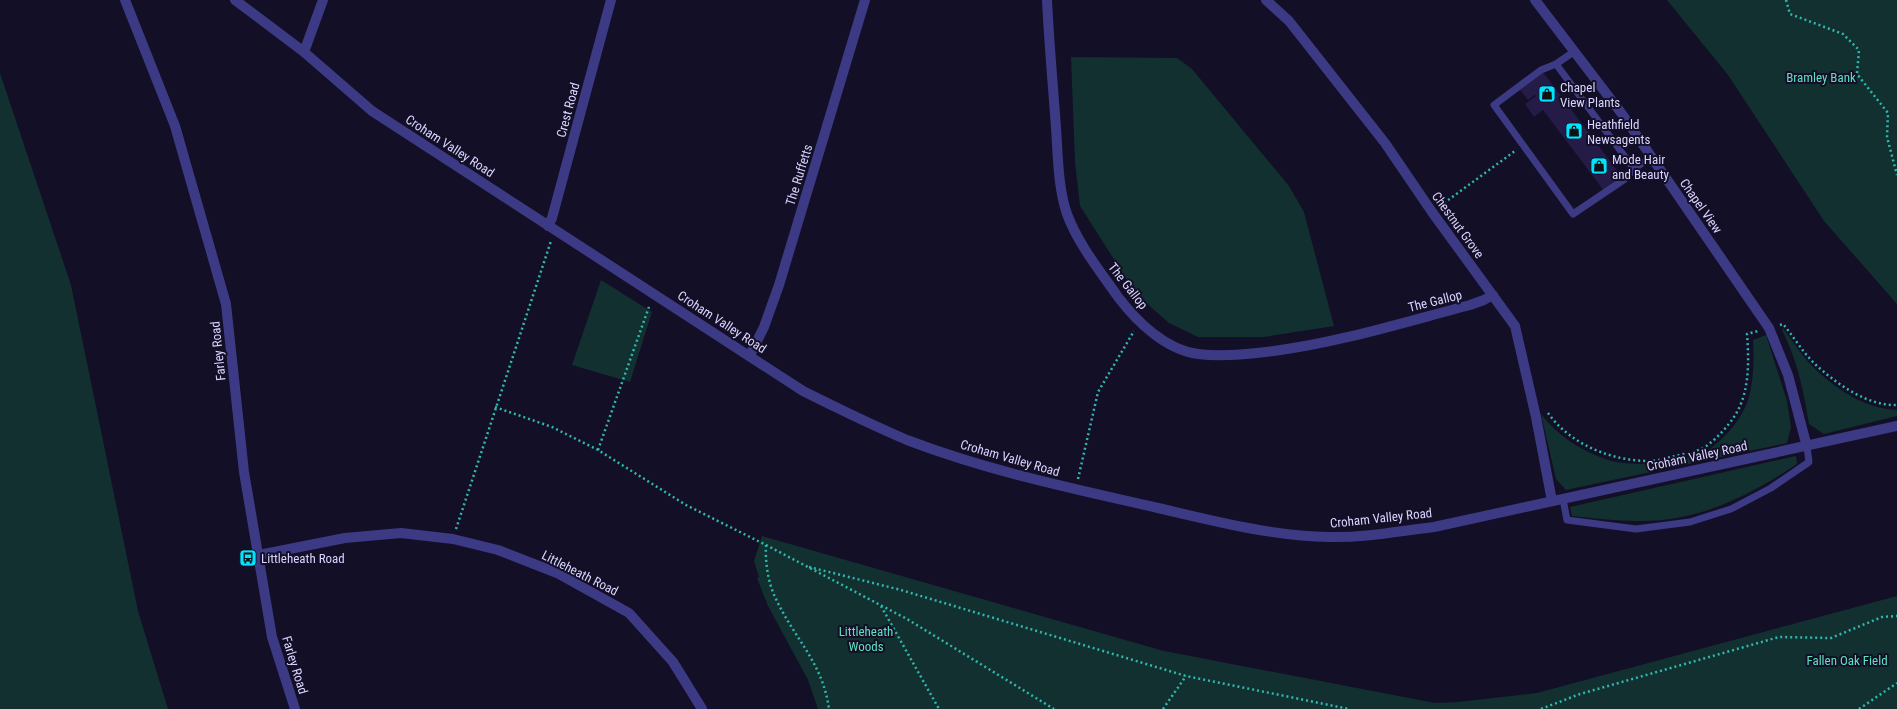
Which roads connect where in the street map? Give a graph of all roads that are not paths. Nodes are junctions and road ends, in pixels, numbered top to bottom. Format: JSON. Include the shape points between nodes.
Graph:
{"nodes":[{"id":1,"x":125,"y":0,"type":"edge"},
{"id":2,"x":235,"y":0,"type":"edge"},
{"id":3,"x":323,"y":0,"type":"edge"},
{"id":4,"x":611,"y":0,"type":"edge"},
{"id":5,"x":865,"y":0,"type":"edge"},
{"id":6,"x":1047,"y":0,"type":"edge"},
{"id":7,"x":1266,"y":0,"type":"edge"},
{"id":8,"x":1535,"y":0,"type":"edge"},
{"id":9,"x":1575,"y":51,"type":"junction"},
{"id":10,"x":304,"y":52,"type":"junction"},
{"id":11,"x":1556,"y":64,"type":"junction"},
{"id":12,"x":1651,"y":158,"type":"junction"},
{"id":13,"x":1634,"y":169,"type":"junction"},
{"id":14,"x":548,"y":226,"type":"junction"},
{"id":15,"x":1492,"y":295,"type":"junction"},
{"id":16,"x":750,"y":355,"type":"junction"},
{"id":17,"x":1897,"y":426,"type":"edge"},
{"id":18,"x":1807,"y":447,"type":"junction"},
{"id":19,"x":1563,"y":499,"type":"junction"},
{"id":20,"x":1552,"y":501,"type":"junction"},
{"id":21,"x":259,"y":555,"type":"junction"},
{"id":22,"x":295,"y":709,"type":"edge"},
{"id":23,"x":702,"y":709,"type":"edge"}],
"edges":[{"from":1,"to":21,"type":"street","name":"Farley Road","via":[[175,126],[226,304],[244,472]]},
{"from":2,"to":10,"type":"street","name":"Croham Valley Road"},
{"from":3,"to":10,"type":"street"},
{"from":4,"to":14,"type":"street","name":"Crest Road"},
{"from":5,"to":16,"type":"street","name":"The Ruffetts","via":[[779,285],[764,327]]},
{"from":6,"to":15,"type":"street","name":"The Gallop","via":[[1058,168],[1067,212],[1074,231],[1125,306],[1159,337],[1177,348],[1197,354],[1242,355],[1314,345],[1470,305]]},
{"from":7,"to":15,"type":"street","name":"Chestnut Grove","via":[[1289,22],[1385,142]]},
{"from":8,"to":9,"type":"street","name":"Chapel View"},
{"from":9,"to":11,"type":"lane"},
{"from":9,"to":12,"type":"street","name":"Chapel View"},
{"from":10,"to":14,"type":"street","name":"Croham Valley Road","via":[[372,111]]},
{"from":11,"to":13,"type":"lane"},
{"from":11,"to":13,"type":"lane","via":[[1541,70],[1494,105],[1573,214],[1625,179]]},
{"from":12,"to":13,"type":"lane"},
{"from":12,"to":18,"type":"street","name":"Chapel View","via":[[1769,328],[1788,375]]},
{"from":14,"to":16,"type":"street","name":"Croham Valley Road"},
{"from":15,"to":20,"type":"street","name":"Chestnut Grove","via":[[1515,326]]},
{"from":16,"to":20,"type":"street","name":"Croham Valley Road","via":[[803,391],[860,420],[909,440],[984,465],[1076,490],[1268,531],[1330,538],[1434,527]]},
{"from":17,"to":18,"type":"street","name":"Croham Valley Road"},
{"from":18,"to":19,"type":"street","name":"Croham Valley Road"},
{"from":18,"to":19,"type":"lane","via":[[1808,462],[1771,488],[1731,509],[1690,522],[1636,529],[1567,520]]},
{"from":19,"to":20,"type":"street","name":"Croham Valley Road"},
{"from":21,"to":22,"type":"street","name":"Farley Road","via":[[272,637]]},
{"from":21,"to":23,"type":"street","name":"Littleheath Road","via":[[345,538],[401,533],[453,539],[498,550],[557,573],[629,613],[673,662]]}]}
